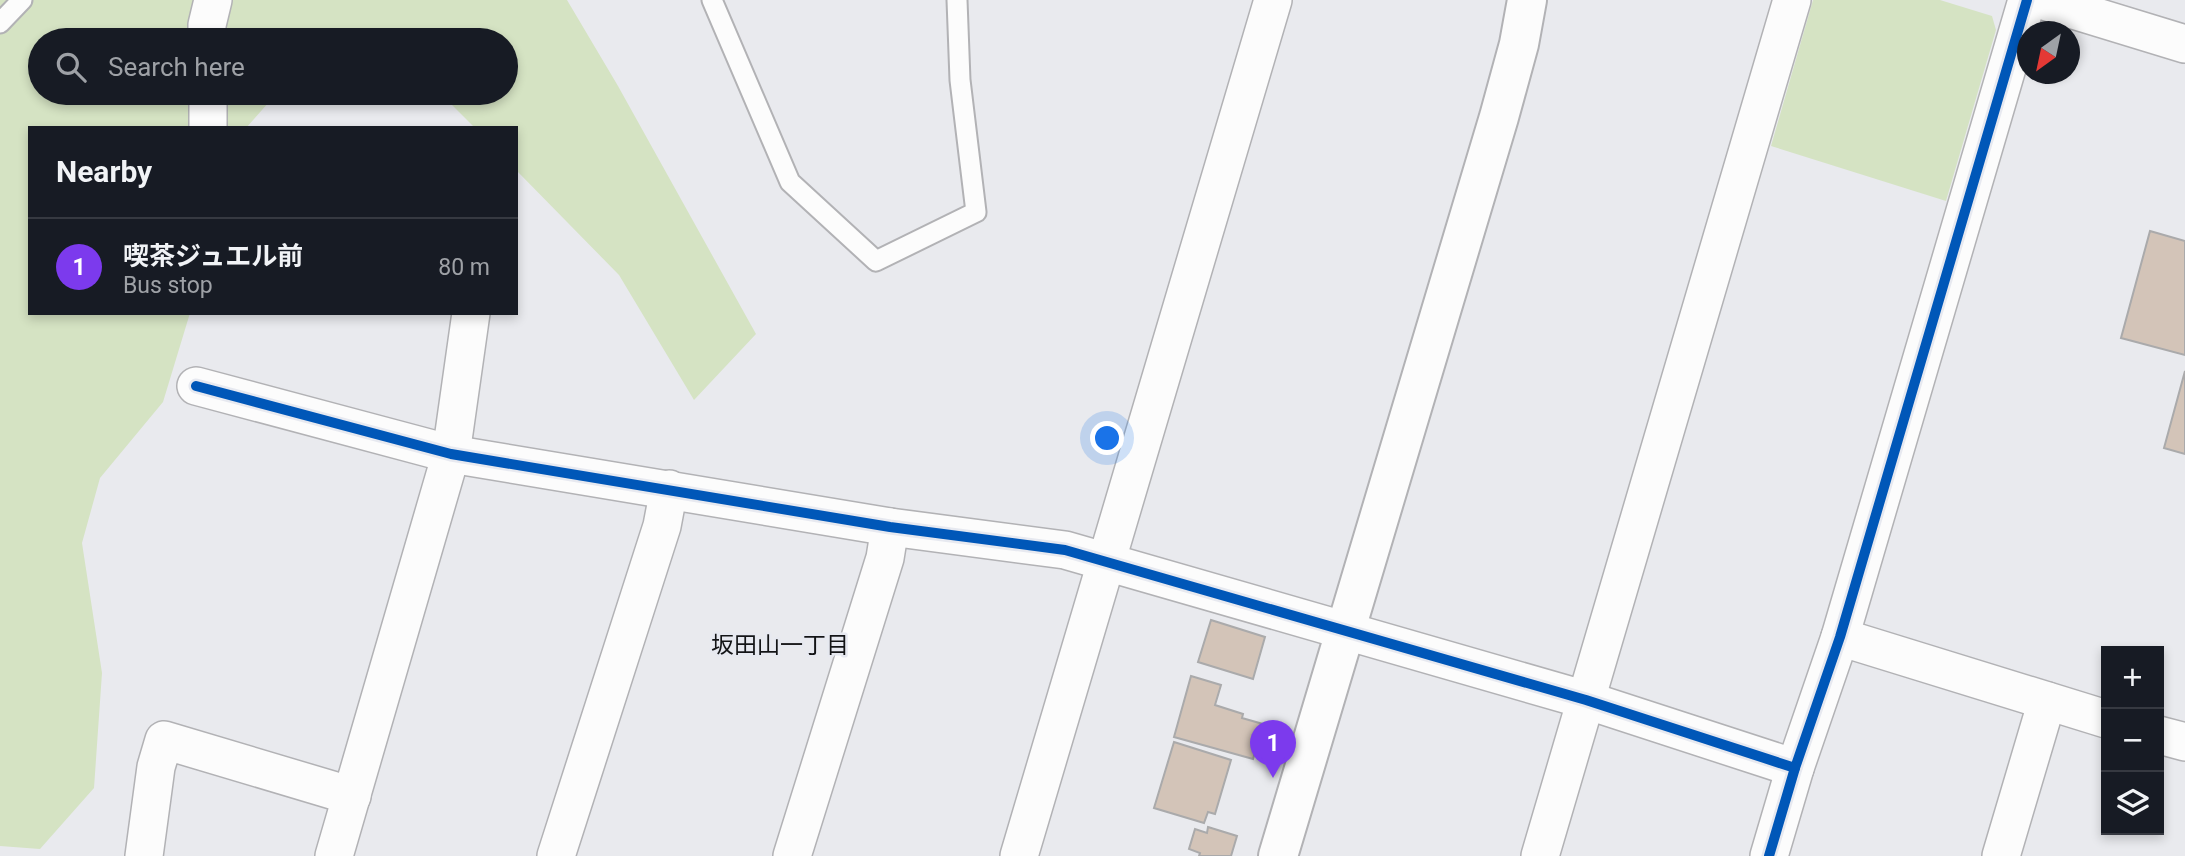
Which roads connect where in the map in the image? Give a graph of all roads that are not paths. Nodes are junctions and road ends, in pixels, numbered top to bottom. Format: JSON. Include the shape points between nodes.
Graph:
{"nodes":[{"id":1,"x":22,"y":0,"type":"edge"},
{"id":2,"x":213,"y":0,"type":"edge"},
{"id":3,"x":712,"y":0,"type":"edge"},
{"id":4,"x":957,"y":0,"type":"edge"},
{"id":5,"x":1273,"y":0,"type":"edge"},
{"id":6,"x":1527,"y":0,"type":"edge"},
{"id":7,"x":1792,"y":0,"type":"edge"},
{"id":8,"x":2027,"y":0,"type":"edge"},
{"id":9,"x":2041,"y":0,"type":"edge"},
{"id":10,"x":0,"y":23,"type":"edge"},
{"id":11,"x":207,"y":28,"type":"edge"},
{"id":12,"x":2185,"y":44,"type":"edge"},
{"id":13,"x":208,"y":105,"type":"edge"},
{"id":14,"x":208,"y":126,"type":"edge"},
{"id":15,"x":471,"y":315,"type":"edge"},
{"id":16,"x":196,"y":386,"type":"dead end"},
{"id":17,"x":451,"y":454,"type":"junction"},
{"id":18,"x":669,"y":489,"type":"junction"},
{"id":19,"x":890,"y":527,"type":"junction"},
{"id":20,"x":1106,"y":561,"type":"junction"},
{"id":21,"x":1347,"y":630,"type":"junction"},
{"id":22,"x":1840,"y":638,"type":"junction"},
{"id":23,"x":1586,"y":700,"type":"junction"},
{"id":24,"x":2047,"y":701,"type":"junction"},
{"id":25,"x":2101,"y":717,"type":"edge"},
{"id":26,"x":2164,"y":737,"type":"edge"},
{"id":27,"x":2185,"y":743,"type":"edge"},
{"id":28,"x":1795,"y":768,"type":"junction"},
{"id":29,"x":352,"y":796,"type":"junction"},
{"id":30,"x":144,"y":856,"type":"edge"},
{"id":31,"x":334,"y":856,"type":"edge"},
{"id":32,"x":556,"y":856,"type":"edge"},
{"id":33,"x":792,"y":856,"type":"edge"},
{"id":34,"x":1019,"y":856,"type":"edge"},
{"id":35,"x":1278,"y":856,"type":"edge"},
{"id":36,"x":1540,"y":856,"type":"edge"},
{"id":37,"x":1769,"y":856,"type":"edge"},
{"id":38,"x":2001,"y":856,"type":"edge"}],
"edges":[{"from":1,"to":10,"type":"lane"},
{"from":2,"to":11,"type":"street"},
{"from":3,"to":4,"type":"lane","via":[[790,182],[876,261],[976,212],[960,80]]},
{"from":5,"to":20,"type":"street"},
{"from":6,"to":21,"type":"street","via":[[1499,117]]},
{"from":7,"to":23,"type":"street"},
{"from":8,"to":22,"type":"street"},
{"from":9,"to":12,"type":"street"},
{"from":13,"to":14,"type":"street"},
{"from":15,"to":17,"type":"street"},
{"from":16,"to":17,"type":"street"},
{"from":17,"to":18,"type":"street"},
{"from":17,"to":29,"type":"street"},
{"from":18,"to":19,"type":"street"},
{"from":18,"to":32,"type":"street","via":[[662,526]]},
{"from":19,"to":20,"type":"street","via":[[1065,550]]},
{"from":19,"to":33,"type":"street","via":[[886,558]]},
{"from":20,"to":21,"type":"street"},
{"from":20,"to":34,"type":"street"},
{"from":21,"to":23,"type":"street"},
{"from":21,"to":35,"type":"street"},
{"from":22,"to":24,"type":"street"},
{"from":22,"to":28,"type":"street"},
{"from":23,"to":28,"type":"street"},
{"from":23,"to":36,"type":"street"},
{"from":24,"to":25,"type":"street"},
{"from":24,"to":38,"type":"street"},
{"from":26,"to":27,"type":"street"},
{"from":28,"to":37,"type":"street"},
{"from":29,"to":30,"type":"street","via":[[164,740]]},
{"from":29,"to":31,"type":"street"}]}
